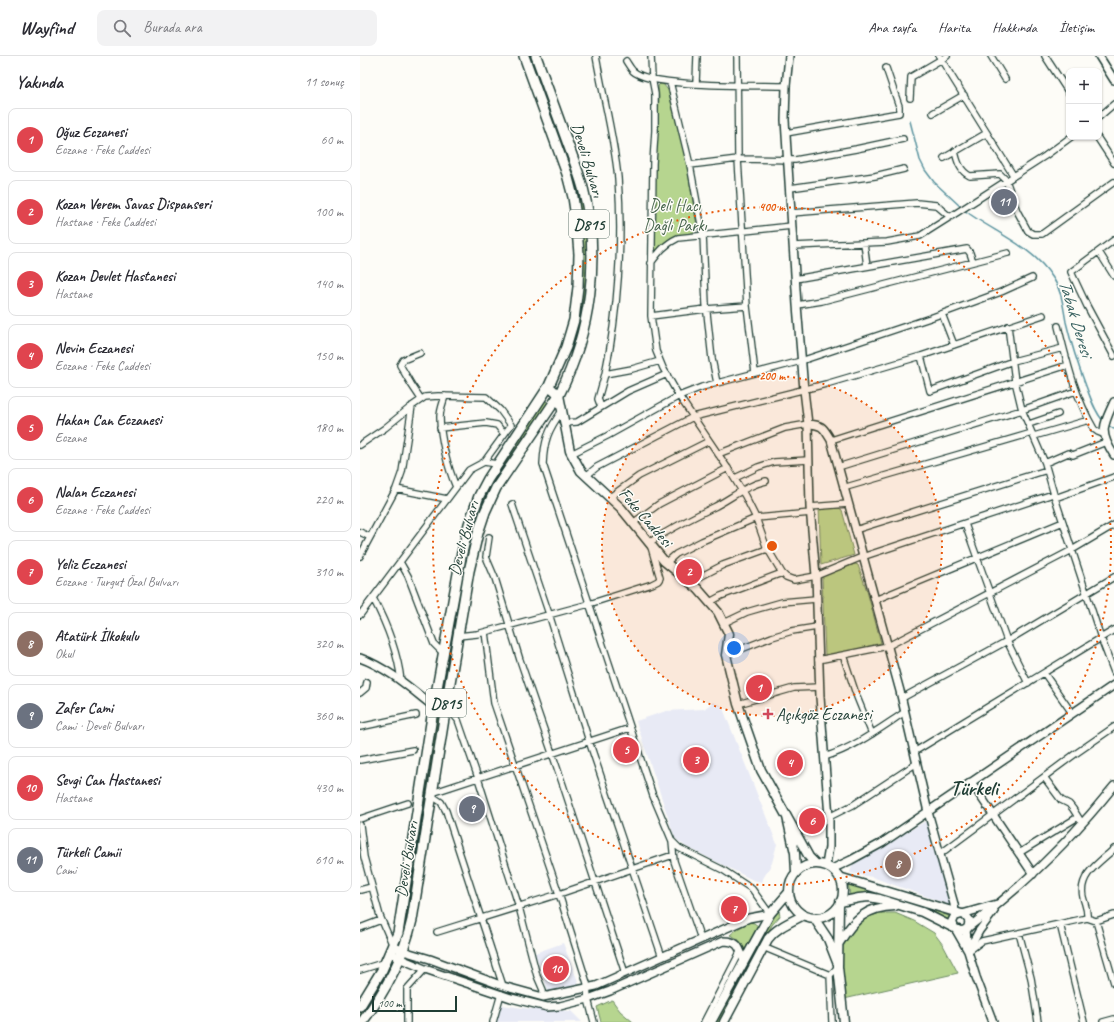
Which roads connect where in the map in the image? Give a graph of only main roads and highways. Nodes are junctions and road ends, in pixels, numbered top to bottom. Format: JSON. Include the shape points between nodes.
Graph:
{"nodes":[{"id":1,"x":524,"y":56,"type":"edge"},
{"id":2,"x":536,"y":56,"type":"edge"},
{"id":3,"x":549,"y":386,"type":"junction"},
{"id":4,"x":559,"y":395,"type":"junction"},
{"id":5,"x":787,"y":817,"type":"junction"},
{"id":6,"x":815,"y":863,"type":"junction"},
{"id":7,"x":796,"y":872,"type":"junction"},
{"id":8,"x":839,"y":877,"type":"junction"},
{"id":9,"x":788,"y":892,"type":"junction"},
{"id":10,"x":839,"y":903,"type":"junction"},
{"id":11,"x":902,"y":906,"type":"junction"},
{"id":12,"x":958,"y":913,"type":"junction"},
{"id":13,"x":804,"y":915,"type":"junction"},
{"id":14,"x":814,"y":918,"type":"junction"},
{"id":15,"x":955,"y":929,"type":"junction"},
{"id":16,"x":839,"y":943,"type":"junction"},
{"id":17,"x":838,"y":967,"type":"junction"},
{"id":18,"x":360,"y":1006,"type":"edge"},
{"id":19,"x":362,"y":1022,"type":"edge"},
{"id":20,"x":711,"y":1022,"type":"edge"},
{"id":21,"x":724,"y":1022,"type":"edge"},
{"id":22,"x":844,"y":1022,"type":"edge"}],
"edges":[{"from":1,"to":3,"type":"highway","name":"Develi Bulvarı","number":"D815","via":[[569,181],[579,246],[574,320],[566,347]]},
{"from":2,"to":4,"type":"highway","name":"Develi Bulvarı","number":"D815","via":[[580,178],[591,239],[589,300],[571,369]]},
{"from":3,"to":4,"type":"main road"},
{"from":3,"to":18,"type":"highway","name":"Develi Bulvarı","number":"D815","via":[[497,464],[479,496],[466,533],[443,653],[399,924],[386,962]]},
{"from":4,"to":5,"type":"main road","name":"Feke Caddesi","via":[[571,454],[581,471],[621,508],[666,563],[710,602],[724,623],[729,634],[726,655],[738,704],[761,770]]},
{"from":4,"to":19,"type":"highway","name":"Develi Bulvarı","number":"D815","via":[[496,488],[481,524],[458,636],[412,920],[402,955],[381,996]]},
{"from":5,"to":6,"type":"main road","name":"Feke Caddesi"},
{"from":5,"to":7,"type":"main road"},
{"from":6,"to":7,"type":"main road"},
{"from":6,"to":8,"type":"main road","via":[[829,867]]},
{"from":7,"to":9,"type":"main road"},
{"from":8,"to":10,"type":"main road","via":[[843,890]]},
{"from":8,"to":12,"type":"main road"},
{"from":9,"to":13,"type":"main road","via":[[793,906]]},
{"from":9,"to":20,"type":"main road","via":[[770,914]]},
{"from":10,"to":11,"type":"main road","via":[[869,897]]},
{"from":10,"to":14,"type":"main road","via":[[828,914]]},
{"from":10,"to":16,"type":"main road"},
{"from":11,"to":15,"type":"main road","via":[[922,912]]},
{"from":11,"to":16,"type":"main road","via":[[886,906],[868,912],[855,921]]},
{"from":12,"to":15,"type":"main road","via":[[953,918],[952,925]]},
{"from":12,"to":15,"type":"main road","via":[[969,920],[967,928],[960,932]]},
{"from":13,"to":14,"type":"main road"},
{"from":13,"to":21,"type":"main road","via":[[773,932]]},
{"from":14,"to":17,"type":"main road","via":[[828,939]]},
{"from":16,"to":17,"type":"main road"},
{"from":17,"to":22,"type":"main road"}]}
